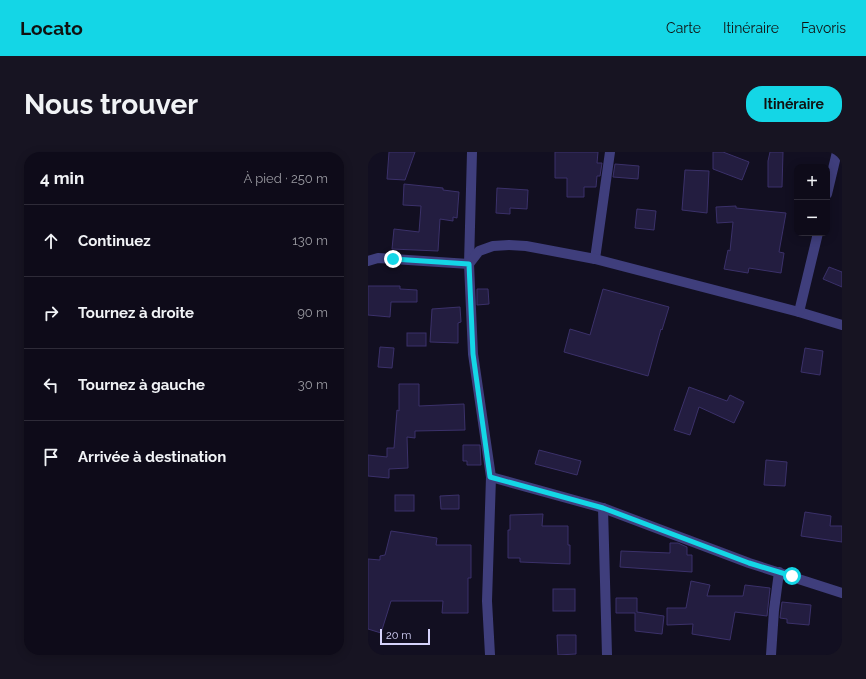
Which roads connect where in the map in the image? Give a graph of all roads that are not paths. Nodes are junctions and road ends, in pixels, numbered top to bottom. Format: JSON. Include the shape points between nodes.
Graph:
{"nodes":[{"id":1,"x":472,"y":152,"type":"edge"},
{"id":2,"x":610,"y":152,"type":"edge"},
{"id":3,"x":837,"y":152,"type":"edge"},
{"id":4,"x":830,"y":181,"type":"edge"},
{"id":5,"x":817,"y":236,"type":"edge"},
{"id":6,"x":595,"y":259,"type":"junction"},
{"id":7,"x":368,"y":261,"type":"edge"},
{"id":8,"x":469,"y":264,"type":"junction"},
{"id":9,"x":799,"y":312,"type":"junction"},
{"id":10,"x":842,"y":325,"type":"edge"},
{"id":11,"x":490,"y":477,"type":"junction"},
{"id":12,"x":603,"y":508,"type":"junction"},
{"id":13,"x":779,"y":572,"type":"junction"},
{"id":14,"x":842,"y":593,"type":"edge"},
{"id":15,"x":490,"y":655,"type":"edge"},
{"id":16,"x":607,"y":655,"type":"edge"},
{"id":17,"x":771,"y":655,"type":"edge"}],
"edges":[{"from":1,"to":8,"type":"street"},
{"from":2,"to":6,"type":"street"},
{"from":3,"to":4,"type":"street"},
{"from":5,"to":9,"type":"street"},
{"from":6,"to":8,"type":"street","via":[[509,245],[493,246],[479,251]]},
{"from":6,"to":9,"type":"street"},
{"from":7,"to":8,"type":"street","via":[[378,258]]},
{"from":8,"to":11,"type":"street","via":[[473,354]]},
{"from":9,"to":10,"type":"street"},
{"from":11,"to":12,"type":"street"},
{"from":11,"to":15,"type":"street","via":[[487,601]]},
{"from":12,"to":13,"type":"street"},
{"from":12,"to":16,"type":"street"},
{"from":13,"to":14,"type":"street"},
{"from":13,"to":17,"type":"street"}]}
